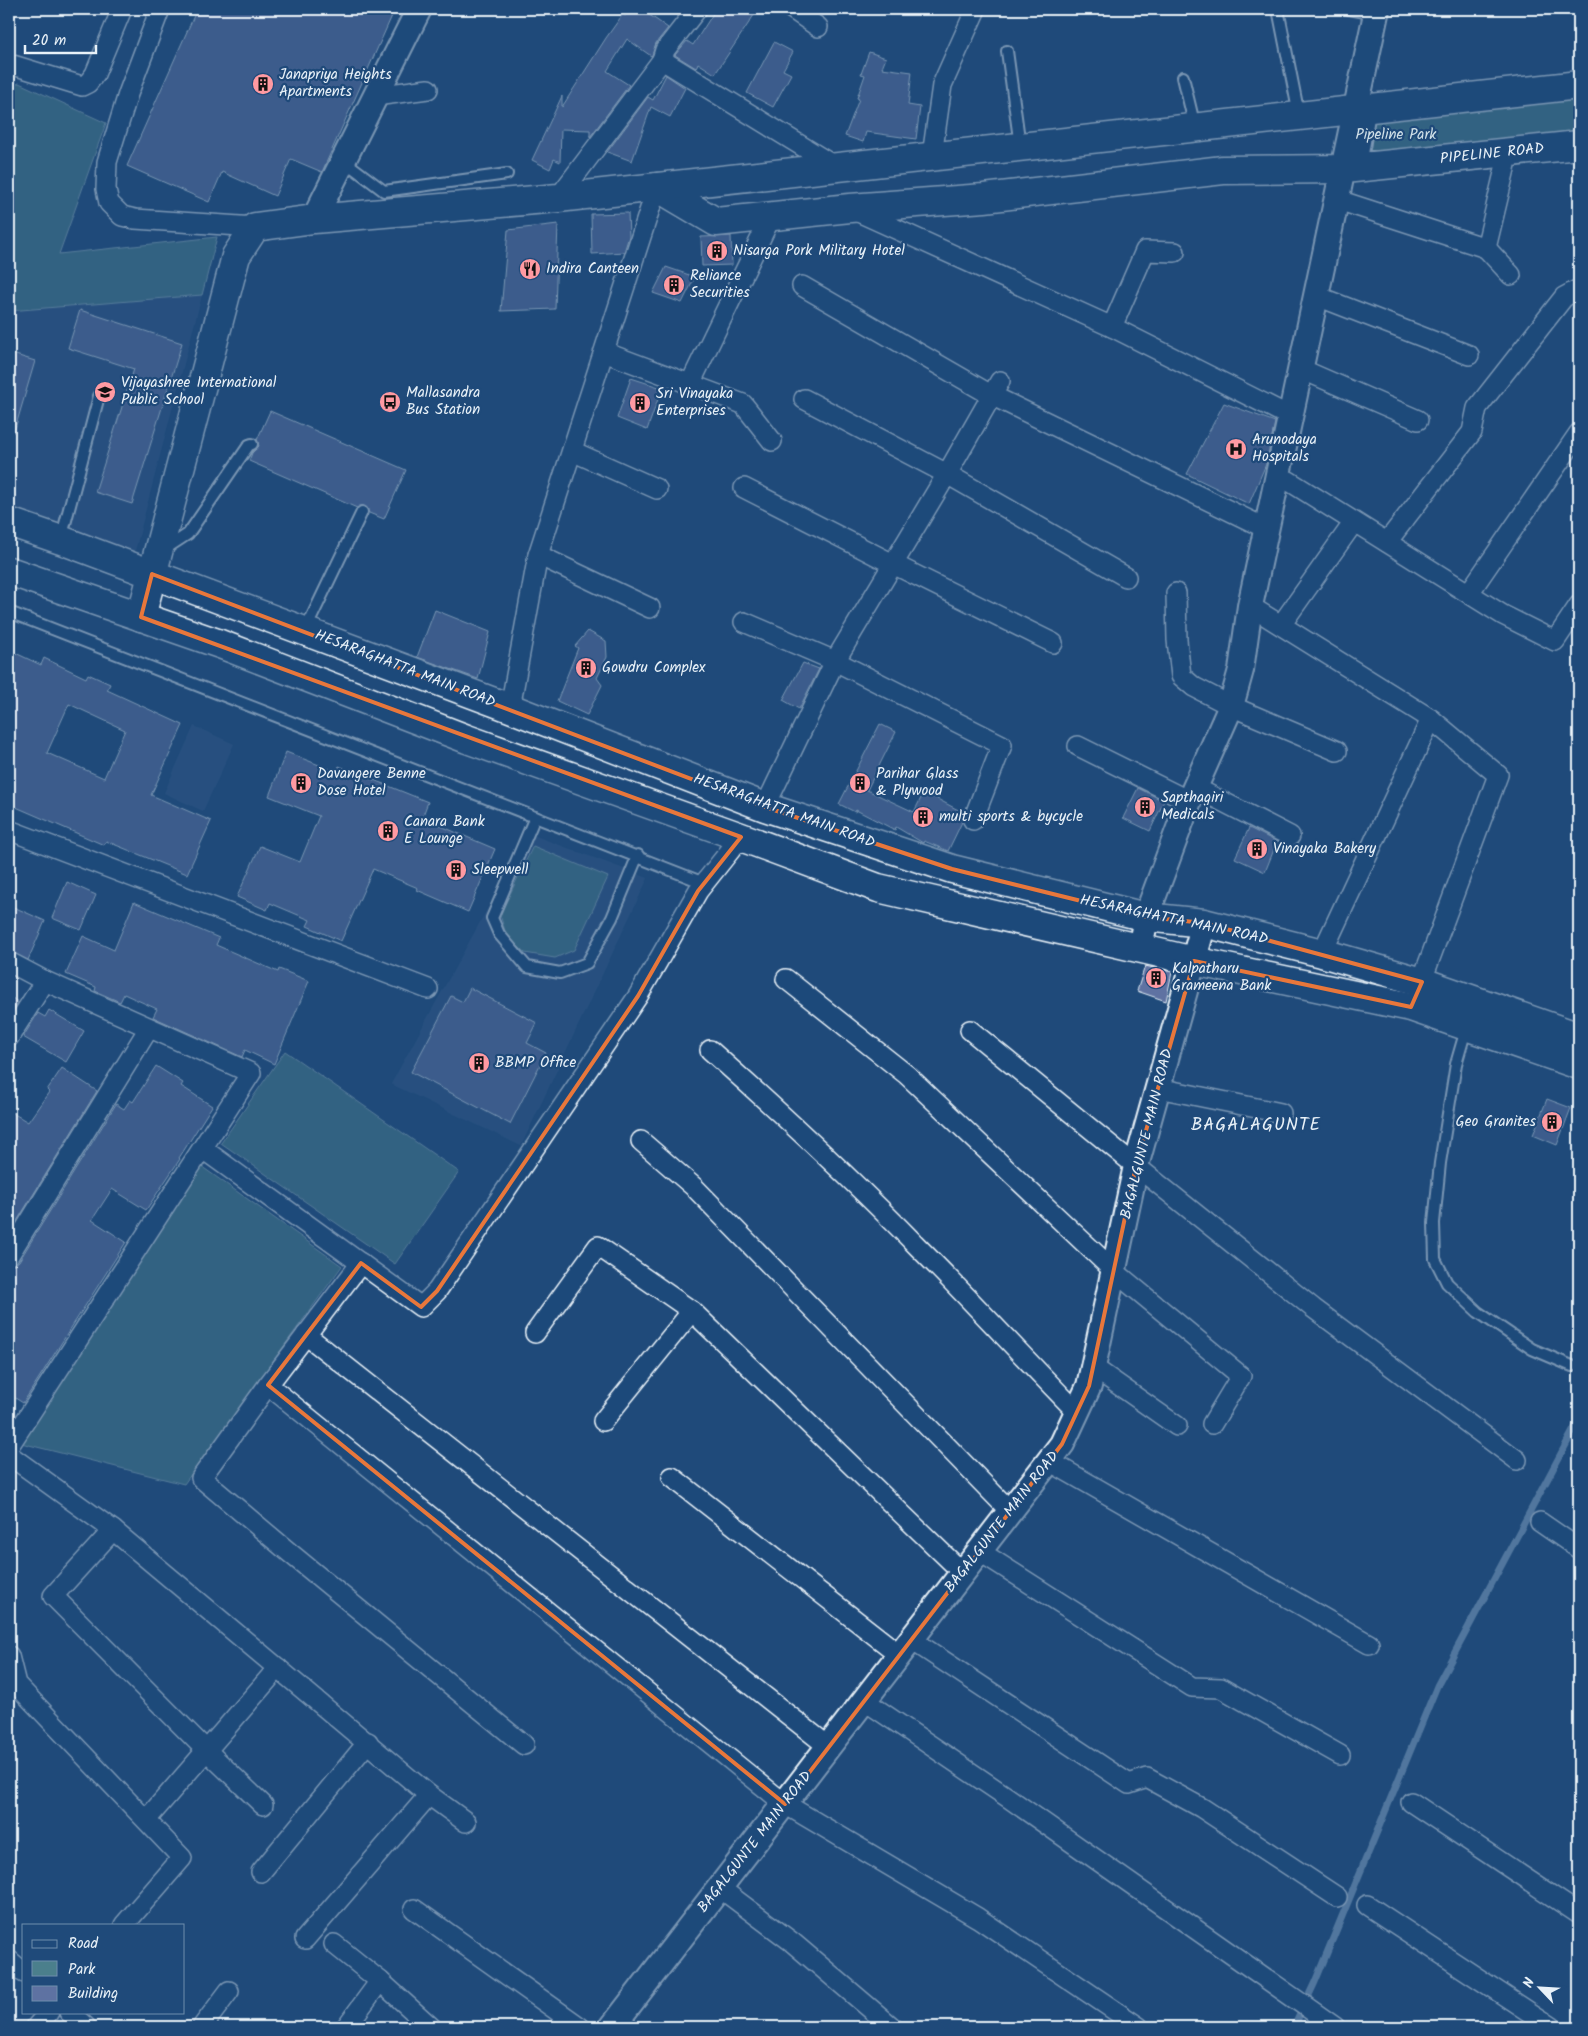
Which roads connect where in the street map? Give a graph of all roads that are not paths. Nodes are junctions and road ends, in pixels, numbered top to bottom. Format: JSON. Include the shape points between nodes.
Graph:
{"nodes":[{"id":1,"x":122,"y":9,"type":"edge"},
{"id":2,"x":160,"y":9,"type":"edge"},
{"id":3,"x":419,"y":9,"type":"edge"},
{"id":4,"x":697,"y":9,"type":"edge"},
{"id":5,"x":792,"y":9,"type":"edge"},
{"id":6,"x":976,"y":9,"type":"edge"},
{"id":7,"x":1278,"y":9,"type":"edge"},
{"id":8,"x":1349,"y":9,"type":"edge"},
{"id":9,"x":1377,"y":11,"type":"edge"},
{"id":10,"x":818,"y":27,"type":"dead end"},
{"id":11,"x":1007,"y":51,"type":"dead end"},
{"id":12,"x":662,"y":60,"type":"junction"},
{"id":13,"x":9,"y":65,"type":"edge"},
{"id":14,"x":1183,"y":77,"type":"dead end"},
{"id":15,"x":1579,"y":85,"type":"edge"},
{"id":16,"x":428,"y":89,"type":"dead end"},
{"id":17,"x":1579,"y":89,"type":"edge"},
{"id":18,"x":375,"y":96,"type":"junction"},
{"id":19,"x":1356,"y":109,"type":"junction"},
{"id":20,"x":1299,"y":116,"type":"junction"},
{"id":21,"x":1195,"y":128,"type":"junction"},
{"id":22,"x":1579,"y":137,"type":"edge"},
{"id":23,"x":1579,"y":145,"type":"edge"},
{"id":24,"x":1020,"y":147,"type":"junction"},
{"id":25,"x":1509,"y":152,"type":"junction"},
{"id":26,"x":932,"y":156,"type":"junction"},
{"id":27,"x":343,"y":160,"type":"junction"},
{"id":28,"x":836,"y":167,"type":"junction"},
{"id":29,"x":1344,"y":169,"type":"junction"},
{"id":30,"x":507,"y":174,"type":"dead end"},
{"id":31,"x":657,"y":187,"type":"junction"},
{"id":32,"x":558,"y":198,"type":"junction"},
{"id":33,"x":1338,"y":200,"type":"junction"},
{"id":34,"x":850,"y":208,"type":"junction"},
{"id":35,"x":771,"y":217,"type":"junction"},
{"id":36,"x":314,"y":219,"type":"junction"},
{"id":37,"x":255,"y":227,"type":"junction"},
{"id":38,"x":1486,"y":248,"type":"junction"},
{"id":39,"x":1175,"y":252,"type":"dead end"},
{"id":40,"x":1511,"y":275,"type":"dead end"},
{"id":41,"x":802,"y":286,"type":"dead end"},
{"id":42,"x":1579,"y":289,"type":"edge"},
{"id":43,"x":1317,"y":296,"type":"junction"},
{"id":44,"x":1112,"y":327,"type":"junction"},
{"id":45,"x":604,"y":352,"type":"junction"},
{"id":46,"x":1469,"y":355,"type":"dead end"},
{"id":47,"x":1301,"y":369,"type":"junction"},
{"id":48,"x":690,"y":384,"type":"junction"},
{"id":49,"x":996,"y":388,"type":"junction"},
{"id":50,"x":100,"y":396,"type":"dead end"},
{"id":51,"x":804,"y":399,"type":"dead end"},
{"id":52,"x":1292,"y":416,"type":"junction"},
{"id":53,"x":1418,"y":420,"type":"dead end"},
{"id":54,"x":1579,"y":433,"type":"edge"},
{"id":55,"x":772,"y":441,"type":"dead end"},
{"id":56,"x":252,"y":444,"type":"dead end"},
{"id":57,"x":572,"y":451,"type":"junction"},
{"id":58,"x":947,"y":474,"type":"junction"},
{"id":59,"x":1278,"y":477,"type":"junction"},
{"id":60,"x":744,"y":488,"type":"dead end"},
{"id":61,"x":657,"y":489,"type":"dead end"},
{"id":62,"x":362,"y":512,"type":"dead end"},
{"id":63,"x":9,"y":522,"type":"edge"},
{"id":64,"x":1354,"y":522,"type":"junction"},
{"id":65,"x":1267,"y":529,"type":"junction"},
{"id":66,"x":61,"y":540,"type":"junction"},
{"id":67,"x":1387,"y":542,"type":"junction"},
{"id":68,"x":538,"y":555,"type":"junction"},
{"id":69,"x":154,"y":564,"type":"junction"},
{"id":70,"x":893,"y":564,"type":"junction"},
{"id":71,"x":9,"y":570,"type":"edge"},
{"id":72,"x":1126,"y":578,"type":"dead end"},
{"id":73,"x":1176,"y":593,"type":"dead end"},
{"id":74,"x":1469,"y":593,"type":"junction"},
{"id":75,"x":1579,"y":605,"type":"edge"},
{"id":76,"x":1250,"y":606,"type":"junction"},
{"id":77,"x":650,"y":608,"type":"dead end"},
{"id":78,"x":9,"y":612,"type":"edge"},
{"id":79,"x":141,"y":617,"type":"junction"},
{"id":80,"x":744,"y":622,"type":"dead end"},
{"id":81,"x":1281,"y":625,"type":"junction"},
{"id":82,"x":305,"y":631,"type":"junction"},
{"id":83,"x":1053,"y":643,"type":"dead end"},
{"id":84,"x":835,"y":661,"type":"junction"},
{"id":85,"x":1231,"y":706,"type":"junction"},
{"id":86,"x":510,"y":708,"type":"junction"},
{"id":87,"x":1431,"y":720,"type":"junction"},
{"id":88,"x":1078,"y":746,"type":"dead end"},
{"id":89,"x":1337,"y":751,"type":"dead end"},
{"id":90,"x":1192,"y":795,"type":"junction"},
{"id":91,"x":765,"y":807,"type":"junction"},
{"id":92,"x":535,"y":817,"type":"junction"},
{"id":93,"x":974,"y":820,"type":"dead end"},
{"id":94,"x":9,"y":830,"type":"edge"},
{"id":95,"x":1290,"y":836,"type":"dead end"},
{"id":96,"x":741,"y":837,"type":"junction"},
{"id":97,"x":638,"y":856,"type":"junction"},
{"id":98,"x":704,"y":883,"type":"junction"},
{"id":99,"x":1146,"y":917,"type":"junction"},
{"id":100,"x":1204,"y":923,"type":"junction"},
{"id":101,"x":1140,"y":949,"type":"junction"},
{"id":102,"x":1322,"y":953,"type":"junction"},
{"id":103,"x":1194,"y":961,"type":"junction"},
{"id":104,"x":9,"y":962,"type":"edge"},
{"id":105,"x":786,"y":979,"type":"dead end"},
{"id":106,"x":45,"y":981,"type":"junction"},
{"id":107,"x":1422,"y":982,"type":"junction"},
{"id":108,"x":428,"y":989,"type":"dead end"},
{"id":109,"x":1411,"y":1008,"type":"junction"},
{"id":110,"x":1467,"y":1026,"type":"junction"},
{"id":111,"x":149,"y":1028,"type":"junction"},
{"id":112,"x":970,"y":1030,"type":"dead end"},
{"id":113,"x":1579,"y":1036,"type":"edge"},
{"id":114,"x":9,"y":1037,"type":"edge"},
{"id":115,"x":710,"y":1050,"type":"dead end"},
{"id":116,"x":1579,"y":1065,"type":"edge"},
{"id":117,"x":1158,"y":1088,"type":"junction"},
{"id":118,"x":1281,"y":1113,"type":"dead end"},
{"id":119,"x":641,"y":1141,"type":"dead end"},
{"id":120,"x":203,"y":1149,"type":"junction"},
{"id":121,"x":1136,"y":1166,"type":"junction"},
{"id":122,"x":9,"y":1256,"type":"edge"},
{"id":123,"x":361,"y":1263,"type":"junction"},
{"id":124,"x":1114,"y":1271,"type":"junction"},
{"id":125,"x":692,"y":1311,"type":"junction"},
{"id":126,"x":534,"y":1333,"type":"dead end"},
{"id":127,"x":306,"y":1335,"type":"junction"},
{"id":128,"x":1572,"y":1366,"type":"dead end"},
{"id":129,"x":1093,"y":1367,"type":"junction"},
{"id":130,"x":268,"y":1385,"type":"junction"},
{"id":131,"x":1077,"y":1412,"type":"junction"},
{"id":132,"x":603,"y":1421,"type":"dead end"},
{"id":133,"x":1212,"y":1424,"type":"dead end"},
{"id":134,"x":1177,"y":1426,"type":"dead end"},
{"id":135,"x":9,"y":1446,"type":"edge"},
{"id":136,"x":9,"y":1455,"type":"edge"},
{"id":137,"x":1517,"y":1460,"type":"dead end"},
{"id":138,"x":1049,"y":1461,"type":"junction"},
{"id":139,"x":672,"y":1477,"type":"dead end"},
{"id":140,"x":1010,"y":1511,"type":"junction"},
{"id":141,"x":1540,"y":1522,"type":"dead end"},
{"id":142,"x":113,"y":1530,"type":"junction"},
{"id":143,"x":1579,"y":1549,"type":"edge"},
{"id":144,"x":979,"y":1552,"type":"junction"},
{"id":145,"x":963,"y":1573,"type":"junction"},
{"id":146,"x":1368,"y":1644,"type":"dead end"},
{"id":147,"x":906,"y":1647,"type":"junction"},
{"id":148,"x":9,"y":1656,"type":"edge"},
{"id":149,"x":278,"y":1668,"type":"junction"},
{"id":150,"x":865,"y":1701,"type":"junction"},
{"id":151,"x":368,"y":1742,"type":"junction"},
{"id":152,"x":524,"y":1745,"type":"dead end"},
{"id":153,"x":829,"y":1747,"type":"junction"},
{"id":154,"x":206,"y":1751,"type":"junction"},
{"id":155,"x":1340,"y":1755,"type":"dead end"},
{"id":156,"x":429,"y":1795,"type":"junction"},
{"id":157,"x":1411,"y":1802,"type":"dead end"},
{"id":158,"x":785,"y":1804,"type":"junction"},
{"id":159,"x":263,"y":1805,"type":"dead end"},
{"id":160,"x":147,"y":1819,"type":"junction"},
{"id":161,"x":466,"y":1822,"type":"dead end"},
{"id":162,"x":261,"y":1872,"type":"dead end"},
{"id":163,"x":720,"y":1888,"type":"junction"},
{"id":164,"x":1338,"y":1897,"type":"dead end"},
{"id":165,"x":1367,"y":1905,"type":"dead end"},
{"id":166,"x":414,"y":1909,"type":"dead end"},
{"id":167,"x":1579,"y":1914,"type":"edge"},
{"id":168,"x":125,"y":1924,"type":"edge"},
{"id":169,"x":305,"y":1939,"type":"dead end"},
{"id":170,"x":334,"y":1944,"type":"dead end"},
{"id":171,"x":9,"y":1960,"type":"edge"},
{"id":172,"x":22,"y":1971,"type":"edge"},
{"id":173,"x":380,"y":1981,"type":"junction"},
{"id":174,"x":229,"y":1991,"type":"dead end"},
{"id":175,"x":46,"y":2014,"type":"edge"},
{"id":176,"x":70,"y":2014,"type":"edge"},
{"id":177,"x":36,"y":2027,"type":"edge"},
{"id":178,"x":86,"y":2027,"type":"edge"},
{"id":179,"x":202,"y":2027,"type":"edge"},
{"id":180,"x":346,"y":2027,"type":"edge"},
{"id":181,"x":431,"y":2027,"type":"edge"},
{"id":182,"x":580,"y":2027,"type":"edge"},
{"id":183,"x":612,"y":2027,"type":"edge"},
{"id":184,"x":892,"y":2027,"type":"edge"},
{"id":185,"x":1139,"y":2027,"type":"edge"},
{"id":186,"x":1336,"y":2027,"type":"edge"},
{"id":187,"x":1552,"y":2027,"type":"edge"}],
"edges":[{"from":1,"to":13,"type":"street","via":[[95,74],[82,86]]},
{"from":2,"to":37,"type":"street","via":[[107,162],[109,203],[122,216],[135,219]]},
{"from":3,"to":18,"type":"street"},
{"from":4,"to":12,"type":"street","via":[[665,50]]},
{"from":5,"to":10,"type":"street"},
{"from":6,"to":26,"type":"street","via":[[942,85]]},
{"from":7,"to":20,"type":"lane"},
{"from":8,"to":9,"type":"lane"},
{"from":9,"to":19,"type":"street"},
{"from":11,"to":24,"type":"lane"},
{"from":12,"to":28,"type":"street"},
{"from":12,"to":32,"type":"street"},
{"from":14,"to":21,"type":"lane"},
{"from":15,"to":19,"type":"main road"},
{"from":16,"to":18,"type":"street"},
{"from":17,"to":22,"type":"street","via":[[1368,111],[1360,160]]},
{"from":18,"to":27,"type":"street"},
{"from":19,"to":20,"type":"main road"},
{"from":19,"to":29,"type":"street"},
{"from":20,"to":21,"type":"main road"},
{"from":21,"to":24,"type":"main road"},
{"from":23,"to":25,"type":"main road","name":"PIPELINE ROAD"},
{"from":24,"to":26,"type":"main road"},
{"from":25,"to":29,"type":"main road","name":"PIPELINE ROAD"},
{"from":25,"to":38,"type":"street"},
{"from":26,"to":28,"type":"main road"},
{"from":27,"to":30,"type":"lane","via":[[384,191]]},
{"from":27,"to":36,"type":"street"},
{"from":28,"to":31,"type":"main road"},
{"from":29,"to":33,"type":"street"},
{"from":29,"to":34,"type":"main road","name":"PIPELINE ROAD","via":[[1223,170],[984,198]]},
{"from":31,"to":32,"type":"main road"},
{"from":31,"to":35,"type":"main road","name":"PIPELINE ROAD","via":[[716,222]]},
{"from":31,"to":45,"type":"street"},
{"from":32,"to":36,"type":"main road"},
{"from":33,"to":38,"type":"street"},
{"from":33,"to":43,"type":"street"},
{"from":34,"to":35,"type":"main road","name":"PIPELINE ROAD"},
{"from":34,"to":44,"type":"street"},
{"from":35,"to":48,"type":"street"},
{"from":36,"to":37,"type":"main road"},
{"from":37,"to":69,"type":"main road","via":[[236,256]]},
{"from":38,"to":40,"type":"street"},
{"from":39,"to":44,"type":"street","via":[[1145,251]]},
{"from":41,"to":49,"type":"street"},
{"from":42,"to":67,"type":"street","via":[[1564,297],[1477,408],[1472,432]]},
{"from":43,"to":46,"type":"street"},
{"from":43,"to":47,"type":"street"},
{"from":44,"to":52,"type":"street"},
{"from":45,"to":48,"type":"street"},
{"from":45,"to":57,"type":"street"},
{"from":47,"to":52,"type":"street"},
{"from":47,"to":53,"type":"street"},
{"from":48,"to":55,"type":"street","via":[[743,404]]},
{"from":49,"to":58,"type":"street"},
{"from":49,"to":65,"type":"street"},
{"from":50,"to":66,"type":"lane"},
{"from":51,"to":58,"type":"street"},
{"from":52,"to":59,"type":"street"},
{"from":54,"to":74,"type":"street"},
{"from":56,"to":69,"type":"lane","via":[[188,534]]},
{"from":57,"to":61,"type":"street"},
{"from":57,"to":68,"type":"street"},
{"from":58,"to":70,"type":"street"},
{"from":58,"to":72,"type":"street"},
{"from":59,"to":64,"type":"street"},
{"from":59,"to":65,"type":"street"},
{"from":60,"to":70,"type":"street"},
{"from":62,"to":82,"type":"lane"},
{"from":63,"to":66,"type":"main road","name":"HESARAGHATTA MAIN ROAD"},
{"from":64,"to":67,"type":"street"},
{"from":64,"to":81,"type":"street"},
{"from":65,"to":76,"type":"street"},
{"from":66,"to":69,"type":"main road","name":"HESARAGHATTA MAIN ROAD"},
{"from":67,"to":74,"type":"street"},
{"from":68,"to":77,"type":"street"},
{"from":68,"to":86,"type":"street"},
{"from":69,"to":79,"type":"main road"},
{"from":69,"to":82,"type":"main road","name":"HESARAGHATTA MAIN ROAD"},
{"from":70,"to":83,"type":"street"},
{"from":70,"to":84,"type":"street"},
{"from":71,"to":79,"type":"main road"},
{"from":73,"to":85,"type":"street","via":[[1181,676],[1194,687]]},
{"from":74,"to":75,"type":"street","via":[[1555,642]]},
{"from":76,"to":81,"type":"street"},
{"from":76,"to":85,"type":"street","via":[[1241,670]]},
{"from":78,"to":92,"type":"lane"},
{"from":79,"to":96,"type":"main road"},
{"from":80,"to":84,"type":"street"},
{"from":81,"to":87,"type":"street"},
{"from":82,"to":86,"type":"main road","name":"HESARAGHATTA MAIN ROAD"},
{"from":84,"to":91,"type":"street"},
{"from":84,"to":93,"type":"street","via":[[1002,745]]},
{"from":85,"to":89,"type":"street"},
{"from":85,"to":90,"type":"street"},
{"from":86,"to":91,"type":"main road","name":"HESARAGHATTA MAIN ROAD"},
{"from":87,"to":102,"type":"street"},
{"from":87,"to":107,"type":"street","via":[[1498,775]]},
{"from":88,"to":90,"type":"street"},
{"from":90,"to":95,"type":"street"},
{"from":90,"to":99,"type":"street"},
{"from":91,"to":99,"type":"main road","name":"HESARAGHATTA MAIN ROAD","via":[[952,869]]},
{"from":92,"to":97,"type":"lane"},
{"from":92,"to":97,"type":"lane","via":[[492,918],[500,934],[527,967],[560,973],[587,963],[612,918]]},
{"from":94,"to":108,"type":"street"},
{"from":96,"to":98,"type":"street"},
{"from":96,"to":101,"type":"main road","via":[[878,888]]},
{"from":97,"to":98,"type":"lane"},
{"from":98,"to":123,"type":"street","via":[[638,996],[437,1291],[421,1307]]},
{"from":99,"to":100,"type":"main road","name":"HESARAGHATTA MAIN ROAD"},
{"from":99,"to":101,"type":"street"},
{"from":100,"to":102,"type":"main road","name":"HESARAGHATTA MAIN ROAD"},
{"from":100,"to":103,"type":"street","name":"BAGALGUNTE MAIN ROAD"},
{"from":101,"to":103,"type":"main road"},
{"from":102,"to":107,"type":"main road","name":"HESARAGHATTA MAIN ROAD"},
{"from":103,"to":109,"type":"main road"},
{"from":103,"to":117,"type":"street","name":"BAGALGUNTE MAIN ROAD"},
{"from":104,"to":106,"type":"street"},
{"from":105,"to":124,"type":"street","via":[[907,1075]]},
{"from":106,"to":111,"type":"street"},
{"from":106,"to":114,"type":"street"},
{"from":107,"to":109,"type":"street"},
{"from":107,"to":113,"type":"main road","name":"HESARAGHATTA MAIN ROAD"},
{"from":109,"to":110,"type":"main road"},
{"from":110,"to":116,"type":"main road"},
{"from":110,"to":128,"type":"lane","via":[[1456,1064],[1440,1163],[1434,1223],[1435,1259],[1447,1283],[1478,1312],[1532,1349]]},
{"from":111,"to":120,"type":"street","via":[[251,1073]]},
{"from":111,"to":122,"type":"street"},
{"from":112,"to":121,"type":"street"},
{"from":115,"to":131,"type":"street","via":[[778,1110],[920,1248]]},
{"from":117,"to":118,"type":"street"},
{"from":117,"to":121,"type":"street","name":"BAGALGUNTE MAIN ROAD"},
{"from":119,"to":140,"type":"street","via":[[694,1187]]},
{"from":120,"to":123,"type":"street"},
{"from":120,"to":135,"type":"street"},
{"from":121,"to":124,"type":"street","name":"BAGALGUNTE MAIN ROAD"},
{"from":121,"to":137,"type":"street","via":[[1313,1308]]},
{"from":123,"to":127,"type":"street"},
{"from":124,"to":129,"type":"street","name":"BAGALGUNTE MAIN ROAD"},
{"from":124,"to":133,"type":"street","via":[[1241,1376]]},
{"from":125,"to":126,"type":"street","via":[[598,1246]]},
{"from":125,"to":132,"type":"street"},
{"from":125,"to":145,"type":"street"},
{"from":127,"to":130,"type":"street"},
{"from":127,"to":153,"type":"street"},
{"from":129,"to":131,"type":"street","name":"BAGALGUNTE MAIN ROAD","via":[[1089,1386]]},
{"from":129,"to":134,"type":"street"},
{"from":130,"to":152,"type":"street","via":[[201,1478]]},
{"from":130,"to":158,"type":"street"},
{"from":131,"to":138,"type":"street","name":"BAGALGUNTE MAIN ROAD","via":[[1062,1444]]},
{"from":136,"to":142,"type":"street"},
{"from":138,"to":140,"type":"street","name":"BAGALGUNTE MAIN ROAD"},
{"from":138,"to":146,"type":"street"},
{"from":139,"to":147,"type":"street"},
{"from":140,"to":144,"type":"street","name":"BAGALGUNTE MAIN ROAD"},
{"from":141,"to":143,"type":"street"},
{"from":142,"to":149,"type":"street"},
{"from":142,"to":154,"type":"street","via":[[53,1596]]},
{"from":144,"to":145,"type":"street","name":"BAGALGUNTE MAIN ROAD"},
{"from":144,"to":155,"type":"street","via":[[1192,1687],[1221,1688]]},
{"from":145,"to":147,"type":"street","name":"BAGALGUNTE MAIN ROAD"},
{"from":147,"to":150,"type":"street","name":"BAGALGUNTE MAIN ROAD"},
{"from":147,"to":164,"type":"street","via":[[1129,1784],[1147,1778],[1202,1808]]},
{"from":148,"to":160,"type":"street","via":[[16,1684]]},
{"from":149,"to":151,"type":"street"},
{"from":149,"to":154,"type":"street"},
{"from":150,"to":153,"type":"street","name":"BAGALGUNTE MAIN ROAD"},
{"from":150,"to":186,"type":"street"},
{"from":151,"to":156,"type":"street"},
{"from":151,"to":162,"type":"street"},
{"from":153,"to":158,"type":"street","name":"BAGALGUNTE MAIN ROAD"},
{"from":154,"to":159,"type":"street"},
{"from":154,"to":160,"type":"street"},
{"from":156,"to":161,"type":"street"},
{"from":156,"to":169,"type":"street"},
{"from":157,"to":167,"type":"street"},
{"from":158,"to":163,"type":"street","name":"BAGALGUNTE MAIN ROAD"},
{"from":158,"to":185,"type":"street","via":[[978,1918]]},
{"from":160,"to":168,"type":"street","via":[[182,1858]]},
{"from":163,"to":183,"type":"street","name":"BAGALGUNTE MAIN ROAD"},
{"from":163,"to":184,"type":"street","via":[[792,1942]]},
{"from":165,"to":187,"type":"street"},
{"from":166,"to":182,"type":"street"},
{"from":170,"to":173,"type":"street"},
{"from":171,"to":172,"type":"street"},
{"from":173,"to":180,"type":"street"},
{"from":173,"to":181,"type":"street"},
{"from":174,"to":179,"type":"street"},
{"from":175,"to":177,"type":"street"},
{"from":176,"to":178,"type":"street"}]}
